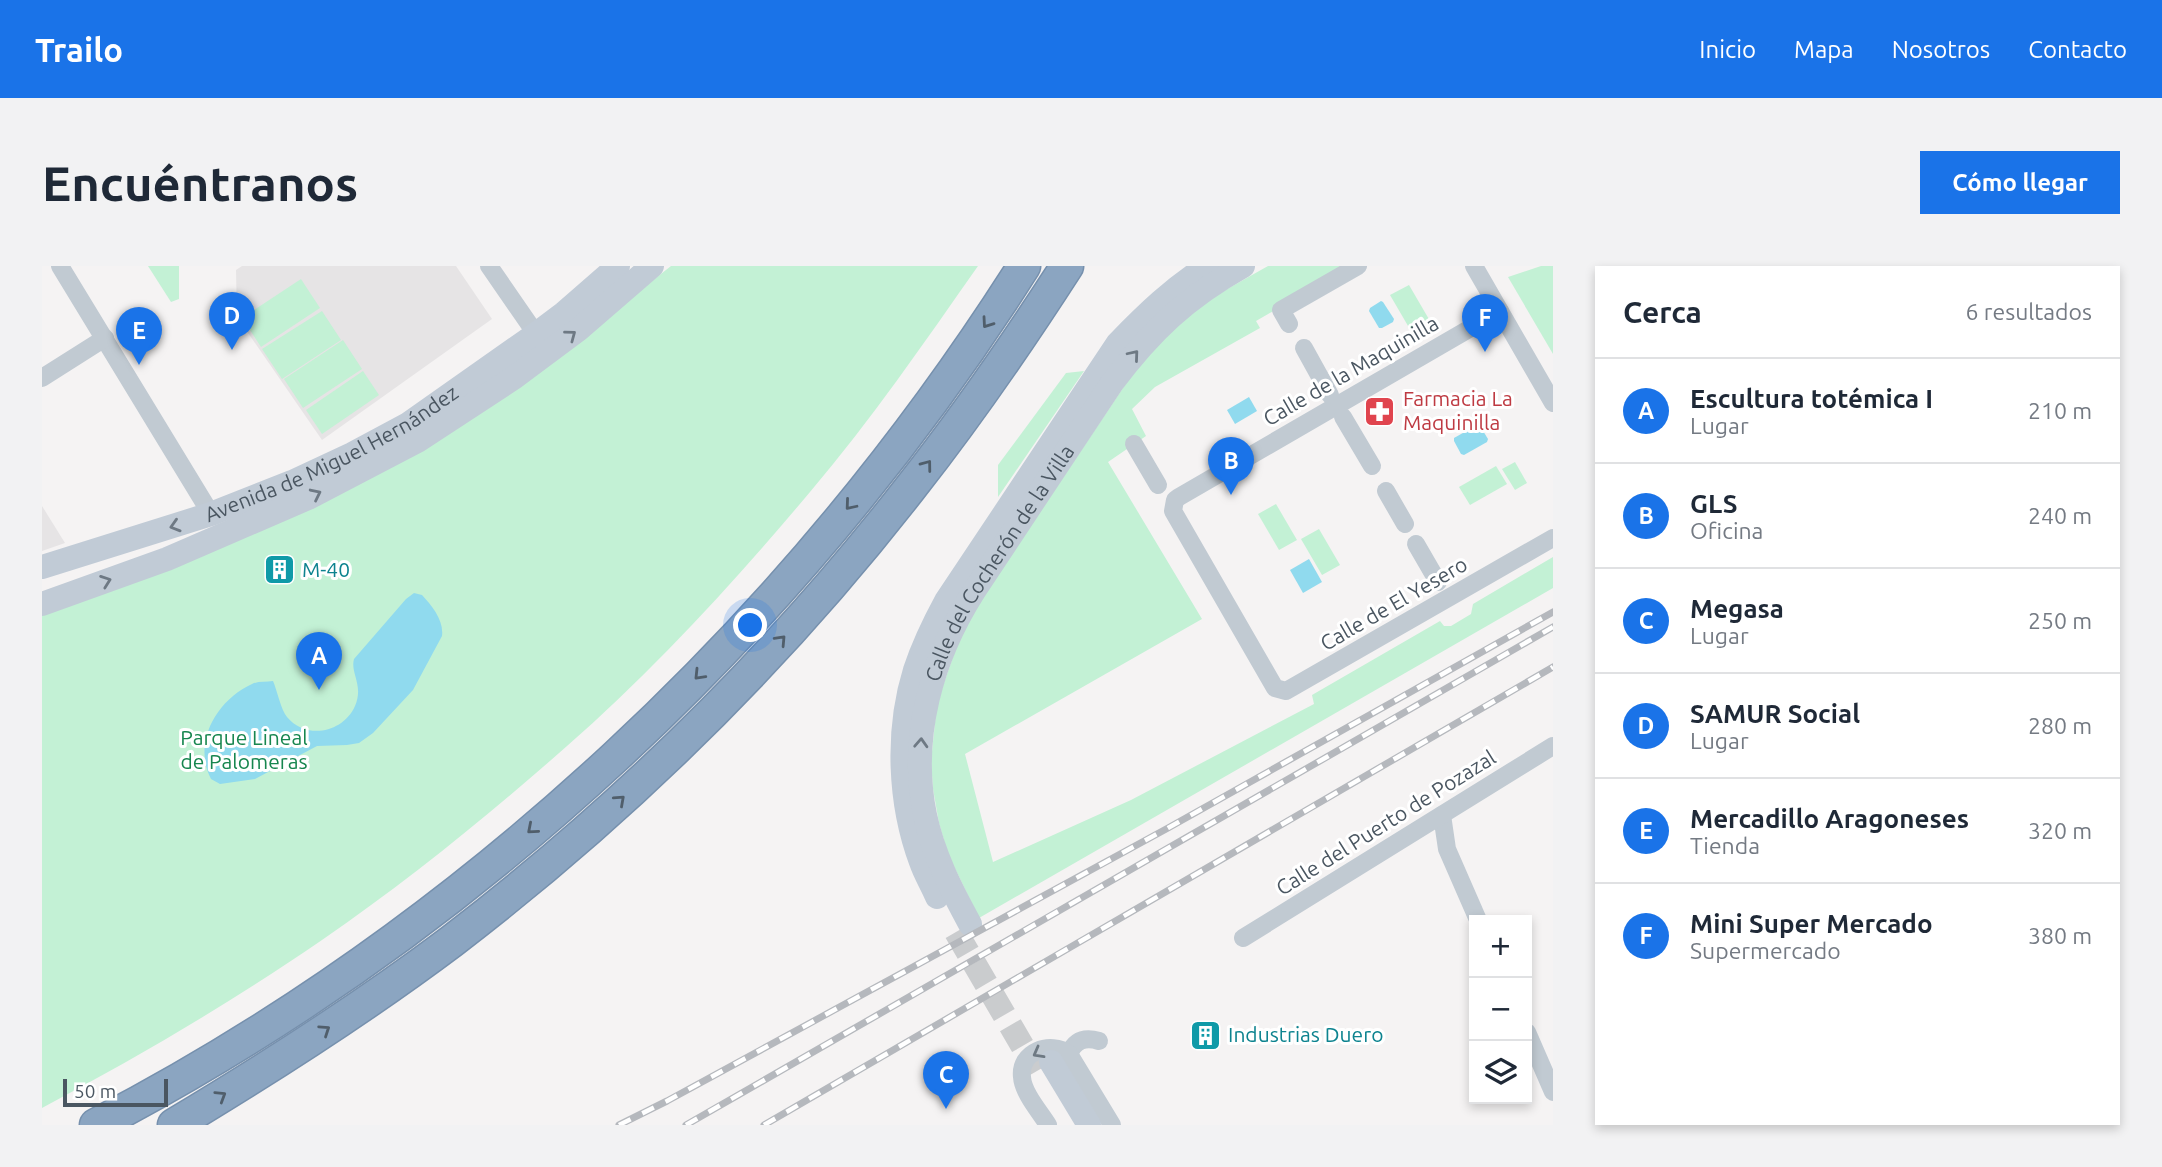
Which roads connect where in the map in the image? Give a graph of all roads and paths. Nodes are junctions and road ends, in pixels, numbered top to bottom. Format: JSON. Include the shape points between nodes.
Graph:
{"nodes":[{"id":1,"x":60,"y":266,"type":"edge"},
{"id":2,"x":489,"y":266,"type":"edge"},
{"id":3,"x":618,"y":266,"type":"edge"},
{"id":4,"x":652,"y":266,"type":"edge"},
{"id":5,"x":1024,"y":266,"type":"edge"},
{"id":6,"x":1067,"y":266,"type":"edge"},
{"id":7,"x":1208,"y":266,"type":"edge"},
{"id":8,"x":1243,"y":266,"type":"edge"},
{"id":9,"x":1358,"y":266,"type":"edge"},
{"id":10,"x":1474,"y":266,"type":"edge"},
{"id":11,"x":1500,"y":311,"type":"junction"},
{"id":12,"x":1289,"y":324,"type":"dead end"},
{"id":13,"x":536,"y":334,"type":"junction"},
{"id":14,"x":105,"y":338,"type":"junction"},
{"id":15,"x":1304,"y":348,"type":"dead end"},
{"id":16,"x":42,"y":377,"type":"edge"},
{"id":17,"x":1330,"y":395,"type":"dead end"},
{"id":18,"x":1553,"y":403,"type":"edge"},
{"id":19,"x":1343,"y":417,"type":"dead end"},
{"id":20,"x":419,"y":440,"type":"junction"},
{"id":21,"x":1134,"y":444,"type":"dead end"},
{"id":22,"x":1372,"y":466,"type":"dead end"},
{"id":23,"x":1158,"y":485,"type":"dead end"},
{"id":24,"x":1386,"y":491,"type":"dead end"},
{"id":25,"x":211,"y":514,"type":"junction"},
{"id":26,"x":1405,"y":524,"type":"dead end"},
{"id":27,"x":1553,"y":538,"type":"edge"},
{"id":28,"x":1416,"y":544,"type":"dead end"},
{"id":29,"x":111,"y":546,"type":"junction"},
{"id":30,"x":42,"y":567,"type":"edge"},
{"id":31,"x":1438,"y":582,"type":"dead end"},
{"id":32,"x":42,"y":586,"type":"edge"},
{"id":33,"x":69,"y":595,"type":"junction"},
{"id":34,"x":42,"y":604,"type":"edge"},
{"id":35,"x":1264,"y":669,"type":"joint"},
{"id":36,"x":1553,"y":746,"type":"edge"},
{"id":37,"x":1442,"y":815,"type":"junction"},
{"id":38,"x":1476,"y":915,"type":"edge"},
{"id":39,"x":1243,"y":938,"type":"dead end"},
{"id":40,"x":1098,"y":1041,"type":"dead end"},
{"id":41,"x":1531,"y":1041,"type":"edge"},
{"id":42,"x":1052,"y":1062,"type":"junction"},
{"id":43,"x":1553,"y":1092,"type":"edge"},
{"id":44,"x":96,"y":1125,"type":"edge"},
{"id":45,"x":174,"y":1125,"type":"edge"},
{"id":46,"x":1048,"y":1125,"type":"edge"},
{"id":47,"x":1071,"y":1125,"type":"edge"},
{"id":48,"x":1089,"y":1125,"type":"edge"},
{"id":49,"x":1112,"y":1125,"type":"edge"}],
"edges":[{"from":1,"to":14,"type":"street"},
{"from":2,"to":13,"type":"street"},
{"from":3,"to":13,"type":"street","name":"Avenida de Miguel Hernández"},
{"from":20,"to":4,"type":"street","name":"Avenida de Miguel Hernández","one_way":true,"via":[[578,330]]},
{"from":5,"to":44,"type":"highway","one_way":true,"via":[[930,405],[802,564],[601,770],[504,853],[358,965],[227,1051]]},
{"from":45,"to":6,"type":"highway","one_way":true,"via":[[279,1060],[450,942],[613,807],[704,721],[847,566],[911,487]]},
{"from":7,"to":8,"type":"street","name":"Calle del Cocherón de la Villa","one_way":true,"via":[[1176,288],[1118,343],[946,601],[925,641],[904,720],[905,795],[921,863],[963,928],[925,817],[920,769],[922,725],[943,650],[974,591],[1132,357],[1189,300]]},
{"from":9,"to":12,"type":"street","via":[[1281,310]]},
{"from":10,"to":11,"type":"street"},
{"from":11,"to":18,"type":"street"},
{"from":11,"to":35,"type":"street","name":"Calle de la Maquinilla","via":[[1175,500],[1173,511]]},
{"from":13,"to":20,"type":"street","name":"Avenida de Miguel Hernández","via":[[538,348]]},
{"from":13,"to":25,"type":"street","name":"Avenida de Miguel Hernández","via":[[408,424],[304,476]]},
{"from":14,"to":16,"type":"street"},
{"from":14,"to":25,"type":"street"},
{"from":15,"to":17,"type":"street"},
{"from":19,"to":22,"type":"street","name":"Calle de la Maquinilla"},
{"from":33,"to":20,"type":"street","name":"Avenida de Miguel Hernández","one_way":true,"via":[[308,498]]},
{"from":21,"to":23,"type":"street"},
{"from":24,"to":26,"type":"street"},
{"from":25,"to":29,"type":"street","name":"Avenida de Miguel Hernández","one_way":true},
{"from":27,"to":35,"type":"street","name":"Calle de El Yesero","via":[[1290,690],[1275,688]]},
{"from":28,"to":31,"type":"street"},
{"from":29,"to":30,"type":"street","name":"Avenida de Miguel Hernández"},
{"from":29,"to":32,"type":"street","name":"Avenida de Miguel Hernández","via":[[91,559],[47,575]]},
{"from":32,"to":33,"type":"street","name":"Avenida de Miguel Hernández","via":[[47,596]]},
{"from":33,"to":34,"type":"street","name":"Avenida de Miguel Hernández"},
{"from":36,"to":37,"type":"street","name":"Calle del Puerto de Pozazal"},
{"from":37,"to":38,"type":"street","via":[[1447,849]]},
{"from":37,"to":39,"type":"street","name":"Calle del Puerto de Pozazal"},
{"from":40,"to":42,"type":"street","via":[[1082,1040]]},
{"from":41,"to":43,"type":"street"},
{"from":42,"to":46,"type":"street","one_way":true,"via":[[1056,1047],[1037,1051],[1022,1068],[1024,1087]]},
{"from":42,"to":47,"type":"street"},
{"from":42,"to":48,"type":"street"},
{"from":42,"to":49,"type":"street"}]}
